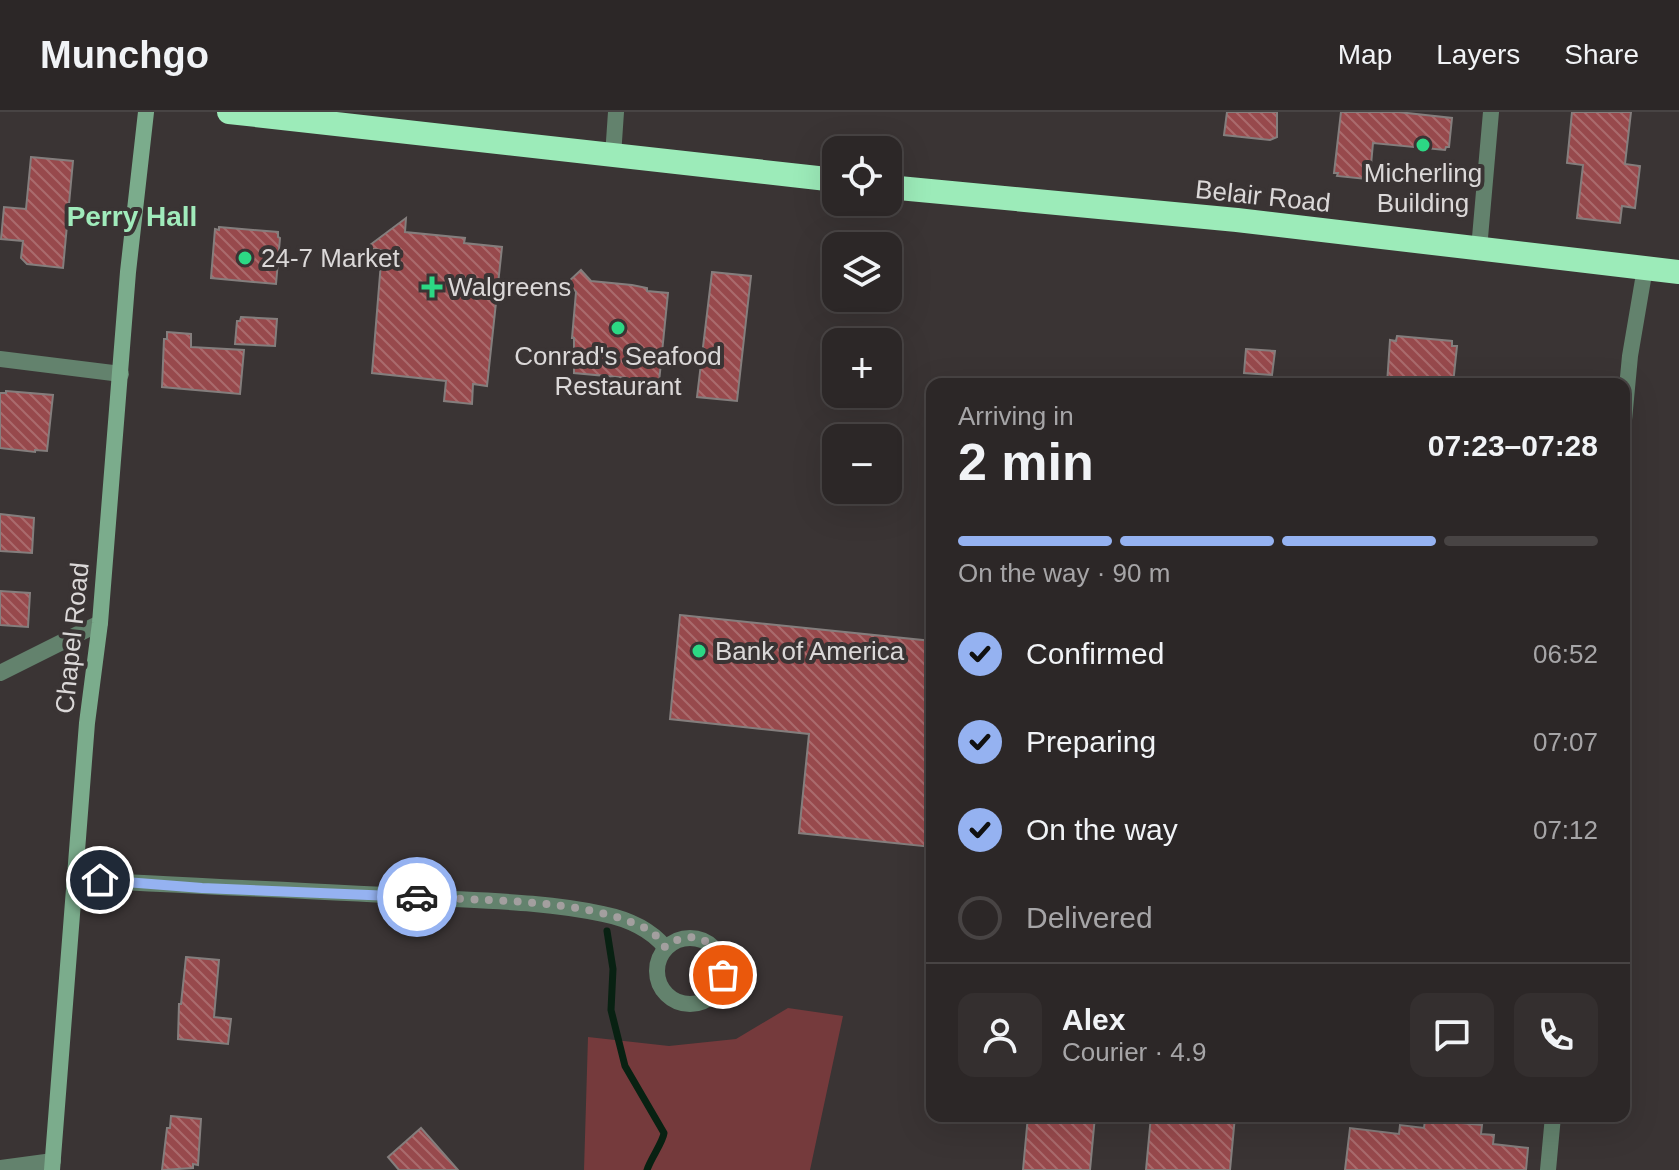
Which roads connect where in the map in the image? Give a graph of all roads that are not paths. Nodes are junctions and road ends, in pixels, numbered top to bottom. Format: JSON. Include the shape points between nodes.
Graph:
{"nodes":[{"id":1,"x":146,"y":112,"type":"edge"},
{"id":2,"x":229,"y":112,"type":"edge"},
{"id":3,"x":616,"y":112,"type":"edge"},
{"id":4,"x":1491,"y":112,"type":"edge"},
{"id":5,"x":613,"y":156,"type":"junction"},
{"id":6,"x":822,"y":178,"type":"edge"},
{"id":7,"x":902,"y":188,"type":"edge"},
{"id":8,"x":1479,"y":249,"type":"junction"},
{"id":9,"x":1645,"y":268,"type":"junction"},
{"id":10,"x":1679,"y":272,"type":"edge"},
{"id":11,"x":0,"y":359,"type":"edge"},
{"id":12,"x":121,"y":374,"type":"junction"},
{"id":13,"x":1628,"y":378,"type":"edge"},
{"id":14,"x":100,"y":623,"type":"junction"},
{"id":15,"x":0,"y":673,"type":"edge"},
{"id":16,"x":74,"y":879,"type":"junction"},
{"id":17,"x":665,"y":947,"type":"junction"},
{"id":18,"x":1552,"y":1122,"type":"edge"},
{"id":19,"x":52,"y":1166,"type":"edge"},
{"id":20,"x":0,"y":1168,"type":"edge"},
{"id":21,"x":1548,"y":1170,"type":"edge"}],
"edges":[{"from":1,"to":12,"type":"street","name":"Chapel Road"},
{"from":2,"to":5,"type":"highway"},
{"from":3,"to":5,"type":"street"},
{"from":4,"to":8,"type":"street"},
{"from":5,"to":6,"type":"highway"},
{"from":7,"to":8,"type":"highway","name":"Belair Road"},
{"from":8,"to":9,"type":"highway","name":"Belair Road"},
{"from":9,"to":10,"type":"highway","name":"Belair Road"},
{"from":9,"to":13,"type":"street"},
{"from":11,"to":12,"type":"street"},
{"from":12,"to":14,"type":"street","name":"Chapel Road"},
{"from":14,"to":15,"type":"street"},
{"from":14,"to":16,"type":"street","name":"Chapel Road"},
{"from":16,"to":17,"type":"street","via":[[541,905],[605,914],[651,931]]},
{"from":16,"to":19,"type":"street","name":"Chapel Road"},
{"from":17,"to":17,"type":"street","via":[[657,979],[670,998],[692,1004],[713,995],[723,975],[712,946],[694,937]]},
{"from":18,"to":21,"type":"street"},
{"from":19,"to":20,"type":"street"}]}
